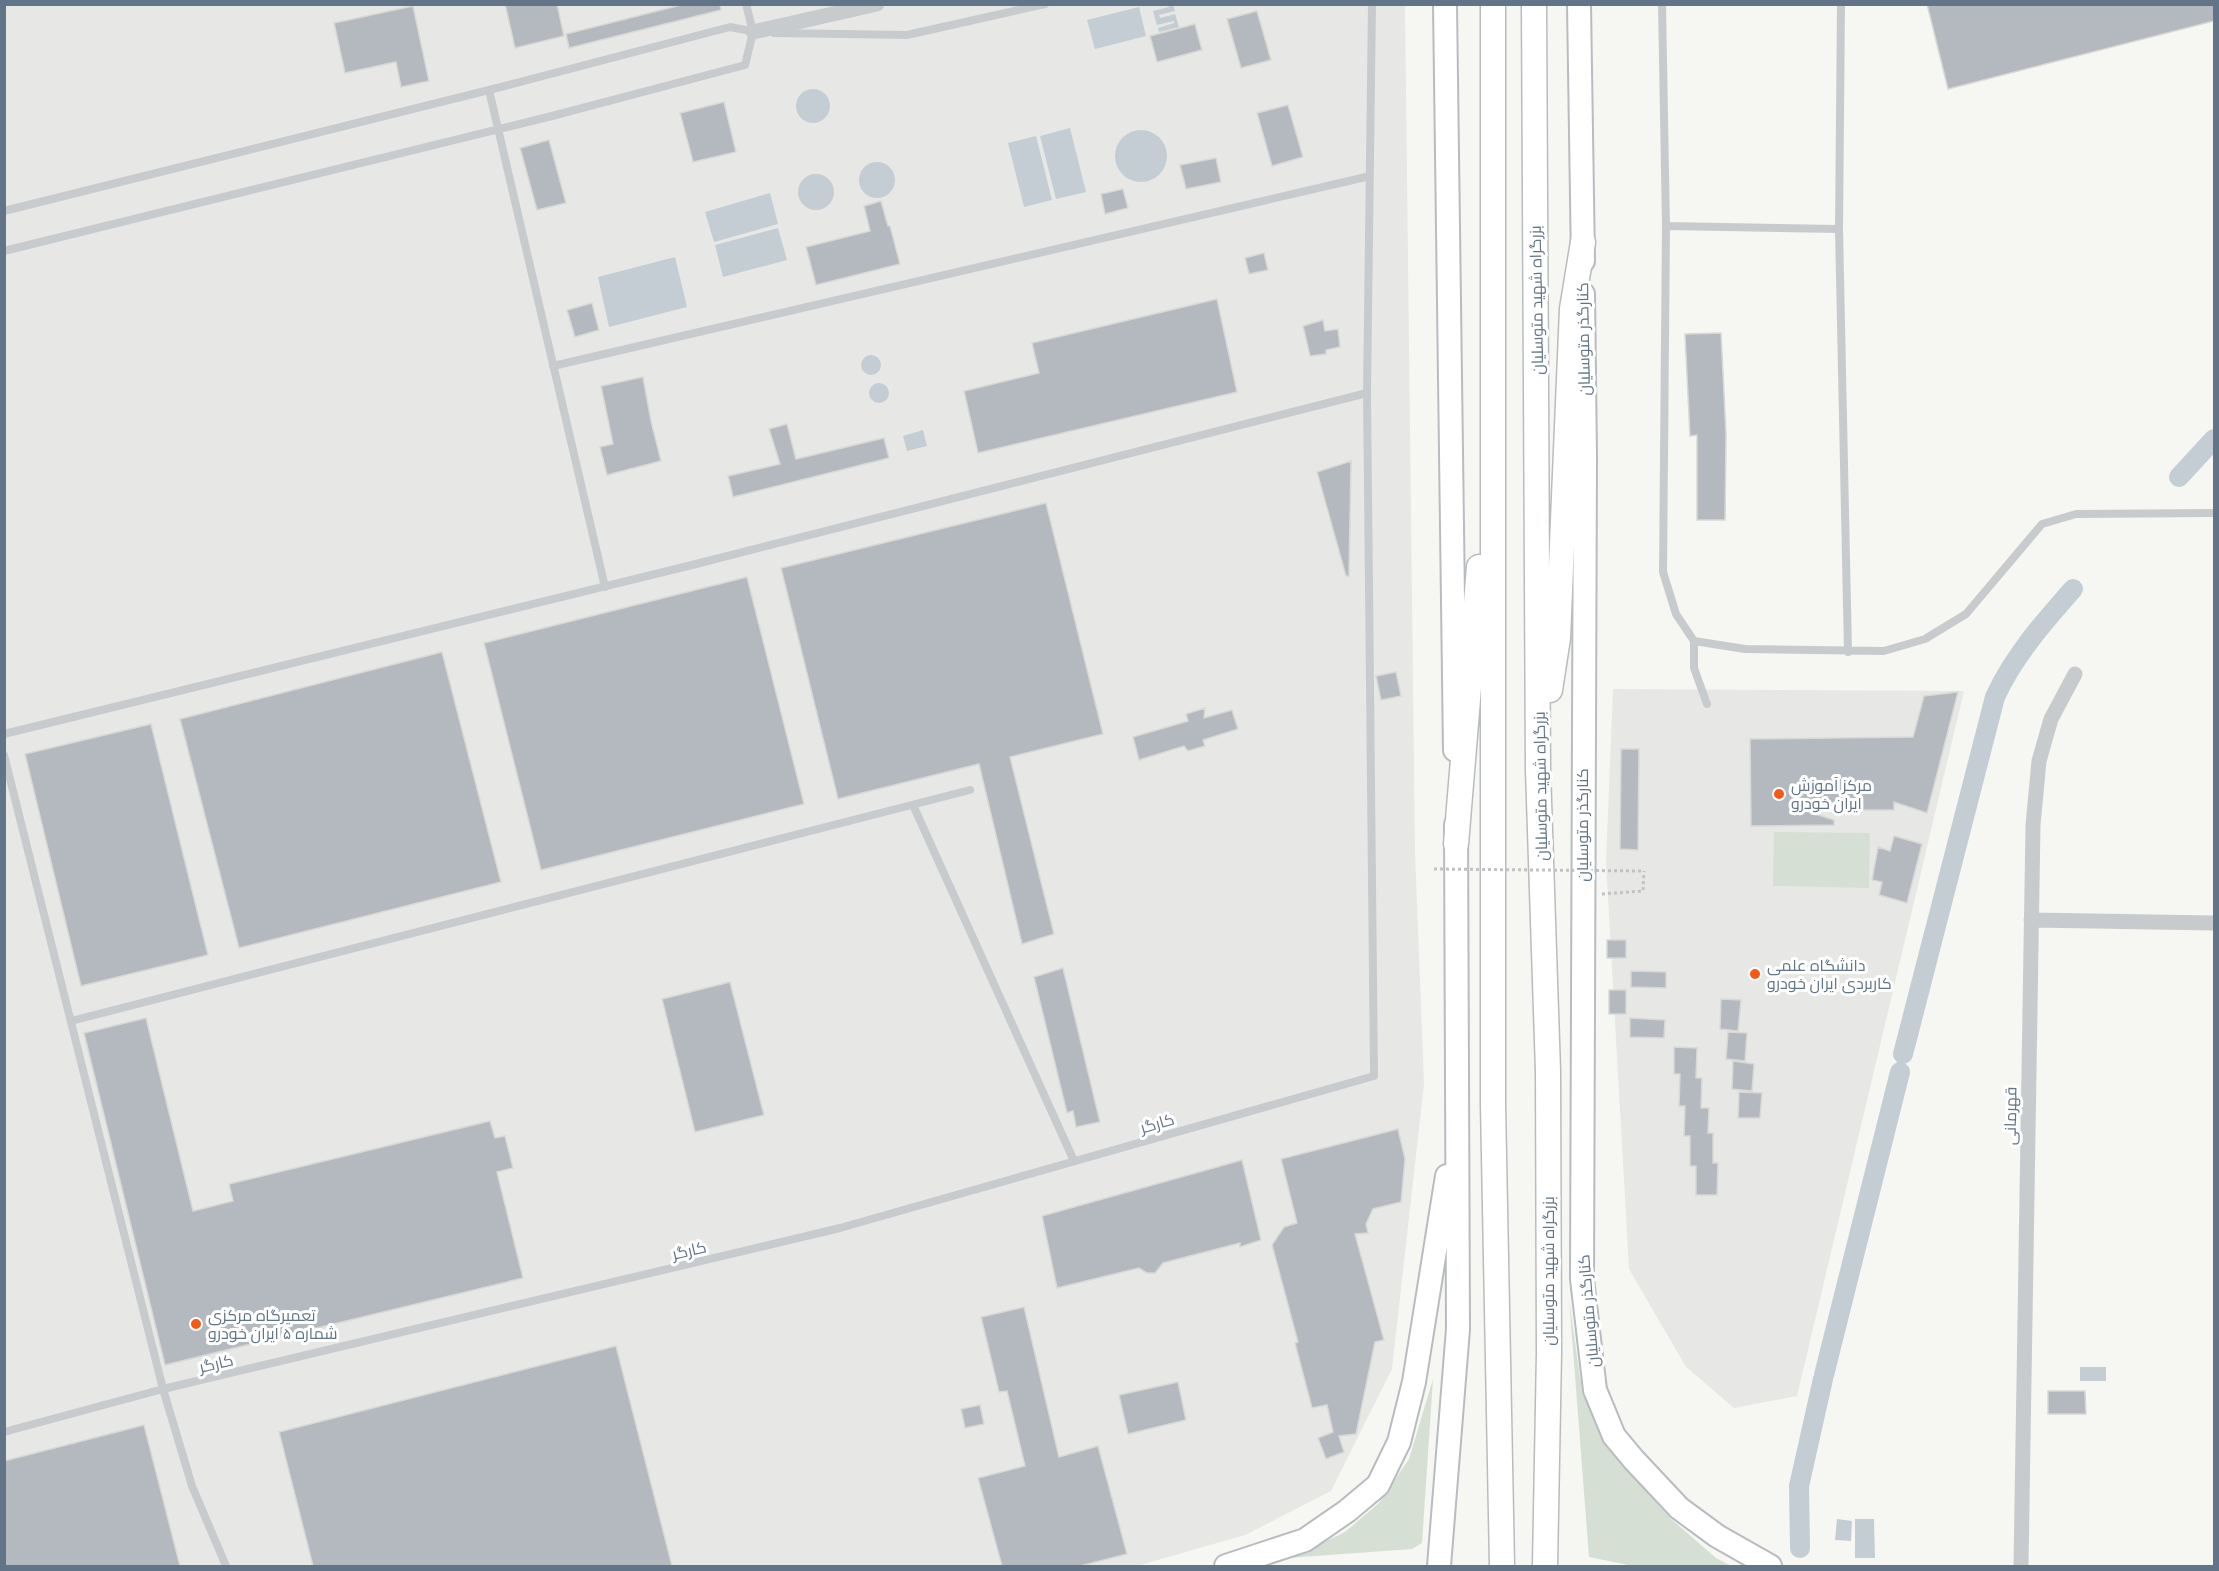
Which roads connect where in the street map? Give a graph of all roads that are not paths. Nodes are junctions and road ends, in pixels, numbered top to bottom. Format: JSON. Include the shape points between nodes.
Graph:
{"nodes":[{"id":1,"x":746,"y":4,"type":"edge"},
{"id":2,"x":877,"y":4,"type":"edge"},
{"id":3,"x":1045,"y":4,"type":"edge"},
{"id":4,"x":1372,"y":4,"type":"edge"},
{"id":5,"x":1445,"y":4,"type":"edge"},
{"id":6,"x":1493,"y":4,"type":"edge"},
{"id":7,"x":1534,"y":4,"type":"edge"},
{"id":8,"x":1579,"y":4,"type":"edge"},
{"id":9,"x":1662,"y":4,"type":"edge"},
{"id":10,"x":1841,"y":4,"type":"edge"},
{"id":11,"x":753,"y":32,"type":"junction"},
{"id":12,"x":489,"y":90,"type":"junction"},
{"id":13,"x":498,"y":129,"type":"junction"},
{"id":14,"x":1370,"y":176,"type":"junction"},
{"id":15,"x":4,"y":211,"type":"edge"},
{"id":16,"x":1666,"y":226,"type":"junction"},
{"id":17,"x":1839,"y":229,"type":"junction"},
{"id":18,"x":1583,"y":242,"type":"junction"},
{"id":19,"x":4,"y":251,"type":"edge"},
{"id":20,"x":553,"y":366,"type":"junction"},
{"id":21,"x":1367,"y":393,"type":"junction"},
{"id":22,"x":1493,"y":401,"type":"junction"},
{"id":23,"x":2214,"y":513,"type":"edge"},
{"id":24,"x":605,"y":587,"type":"junction"},
{"id":25,"x":1694,"y":641,"type":"junction"},
{"id":26,"x":1848,"y":652,"type":"junction"},
{"id":27,"x":2074,"y":674,"type":"dead end"},
{"id":28,"x":1707,"y":704,"type":"dead end"},
{"id":29,"x":4,"y":734,"type":"edge"},
{"id":30,"x":4,"y":755,"type":"edge"},
{"id":31,"x":1538,"y":770,"type":"junction"},
{"id":32,"x":970,"y":790,"type":"dead end"},
{"id":33,"x":913,"y":806,"type":"junction"},
{"id":34,"x":1456,"y":844,"type":"junction"},
{"id":35,"x":2031,"y":920,"type":"junction"},
{"id":36,"x":2214,"y":922,"type":"edge"},
{"id":37,"x":71,"y":1021,"type":"junction"},
{"id":38,"x":1458,"y":1109,"type":"junction"},
{"id":39,"x":1074,"y":1161,"type":"junction"},
{"id":40,"x":163,"y":1389,"type":"junction"},
{"id":41,"x":4,"y":1432,"type":"edge"},
{"id":42,"x":1546,"y":1562,"type":"edge"},
{"id":43,"x":226,"y":1566,"type":"edge"},
{"id":44,"x":1226,"y":1566,"type":"edge"},
{"id":45,"x":1439,"y":1566,"type":"edge"},
{"id":46,"x":1502,"y":1566,"type":"edge"},
{"id":47,"x":1770,"y":1566,"type":"edge"},
{"id":48,"x":2021,"y":1566,"type":"edge"}],
"edges":[{"from":1,"to":11,"type":"lane"},
{"from":2,"to":11,"type":"street"},
{"from":3,"to":11,"type":"lane","via":[[907,35]]},
{"from":4,"to":14,"type":"lane"},
{"from":5,"to":34,"type":"main road"},
{"from":6,"to":22,"type":"highway"},
{"from":7,"to":31,"type":"highway","name":"بزرگراه شهید متوسلیان"},
{"from":8,"to":18,"type":"main road","name":"کنارگذر متوسلیان"},
{"from":9,"to":16,"type":"lane"},
{"from":10,"to":17,"type":"lane"},
{"from":11,"to":12,"type":"lane","via":[[730,27]]},
{"from":11,"to":13,"type":"lane","via":[[745,65]]},
{"from":12,"to":13,"type":"lane"},
{"from":12,"to":15,"type":"lane"},
{"from":13,"to":19,"type":"lane"},
{"from":13,"to":20,"type":"lane"},
{"from":14,"to":20,"type":"lane"},
{"from":14,"to":21,"type":"lane"},
{"from":16,"to":17,"type":"lane"},
{"from":16,"to":25,"type":"lane","via":[[1663,572],[1676,614]]},
{"from":17,"to":26,"type":"lane"},
{"from":18,"to":31,"type":"highway","via":[[1572,309],[1558,638]]},
{"from":18,"to":47,"type":"main road","name":"کنارگذر متوسلیان","via":[[1582,1279],[1595,1390],[1614,1436],[1672,1501],[1717,1536]]},
{"from":20,"to":24,"type":"lane"},
{"from":21,"to":24,"type":"lane"},
{"from":21,"to":39,"type":"lane","name":"کارگر","via":[[1374,1076]]},
{"from":22,"to":34,"type":"highway"},
{"from":22,"to":46,"type":"highway","via":[[1493,1104]]},
{"from":23,"to":26,"type":"lane","via":[[2076,514],[2042,524],[1966,614],[1925,639],[1884,651]]},
{"from":24,"to":29,"type":"lane"},
{"from":25,"to":26,"type":"lane","via":[[1745,649]]},
{"from":25,"to":28,"type":"lane","via":[[1694,668]]},
{"from":27,"to":35,"type":"street","name":"قهرمانی","via":[[2051,719],[2039,761]]},
{"from":30,"to":37,"type":"lane"},
{"from":31,"to":42,"type":"highway","name":"بزرگراه شهید متوسلیان","via":[[1548,1071]]},
{"from":32,"to":33,"type":"lane"},
{"from":33,"to":37,"type":"lane"},
{"from":33,"to":39,"type":"lane"},
{"from":34,"to":38,"type":"main road"},
{"from":35,"to":36,"type":"street"},
{"from":35,"to":48,"type":"street","name":"قهرمانی"},
{"from":37,"to":40,"type":"lane"},
{"from":38,"to":44,"type":"main road","via":[[1414,1382],[1399,1442],[1378,1485],[1305,1540]]},
{"from":38,"to":45,"type":"main road","via":[[1458,1329]]},
{"from":39,"to":40,"type":"lane","name":"کارگر","via":[[840,1228]]},
{"from":40,"to":41,"type":"lane","name":"کارگر"},
{"from":40,"to":43,"type":"lane","via":[[192,1486]]}]}
